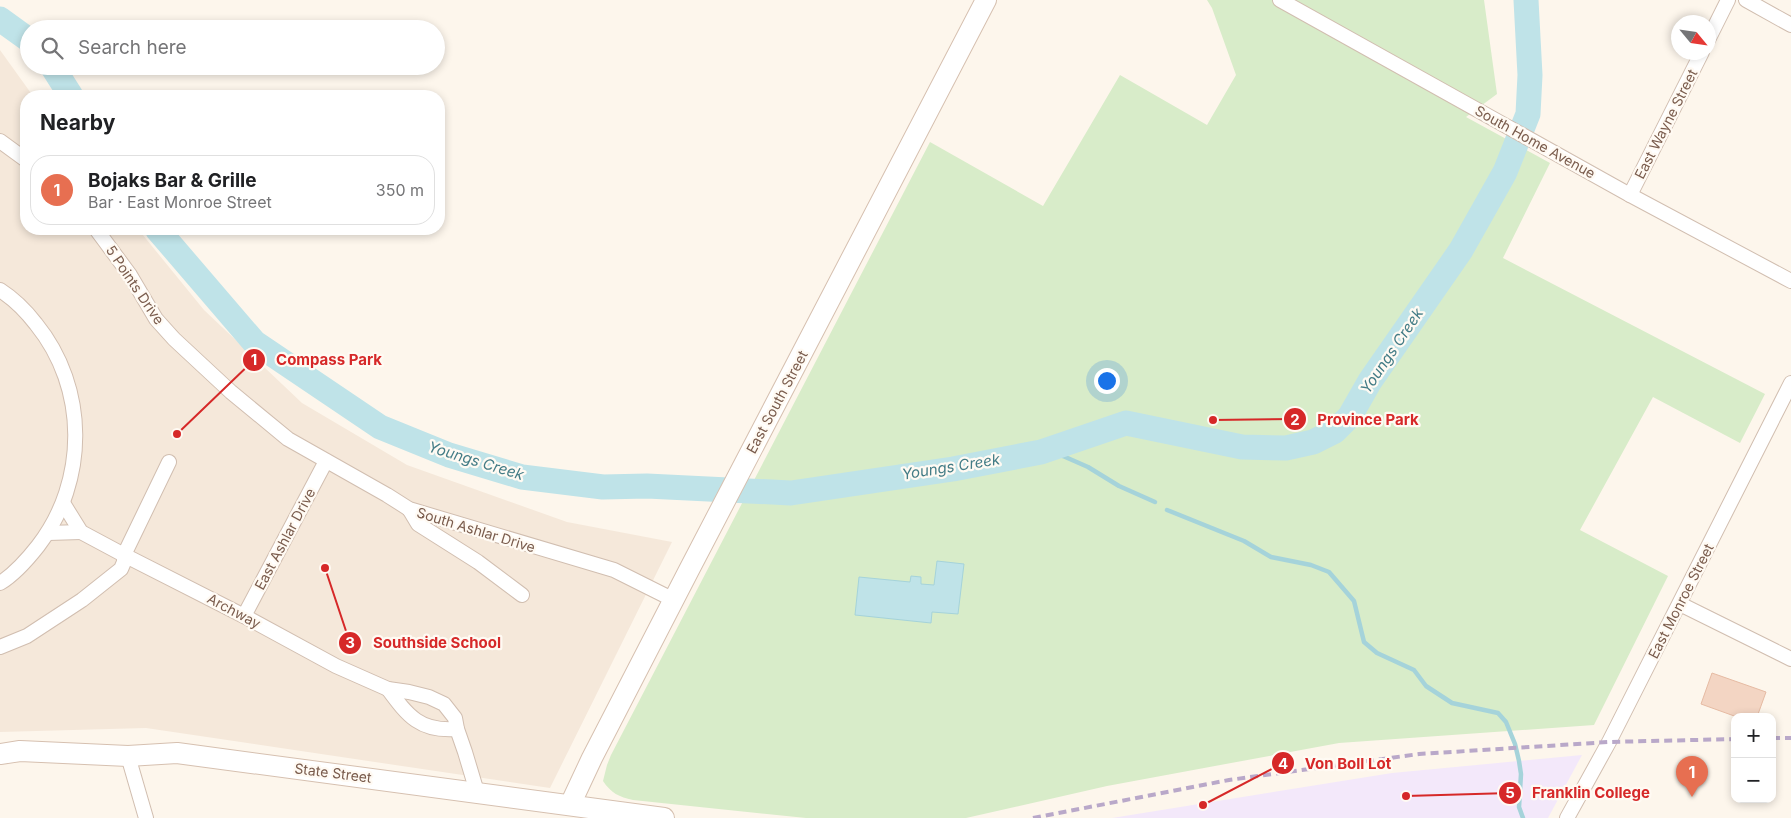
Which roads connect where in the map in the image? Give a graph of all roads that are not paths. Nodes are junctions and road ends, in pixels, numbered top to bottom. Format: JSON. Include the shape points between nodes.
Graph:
{"nodes":[{"id":1,"x":986,"y":0,"type":"edge"},
{"id":2,"x":1280,"y":0,"type":"edge"},
{"id":3,"x":1728,"y":0,"type":"edge"},
{"id":4,"x":1746,"y":0,"type":"edge"},
{"id":5,"x":1716,"y":24,"type":"edge"},
{"id":6,"x":1791,"y":25,"type":"edge"},
{"id":7,"x":1698,"y":60,"type":"edge"},
{"id":8,"x":0,"y":141,"type":"edge"},
{"id":9,"x":20,"y":156,"type":"edge"},
{"id":10,"x":1630,"y":196,"type":"junction"},
{"id":11,"x":100,"y":235,"type":"edge"},
{"id":12,"x":1791,"y":281,"type":"edge"},
{"id":13,"x":0,"y":290,"type":"edge"},
{"id":14,"x":1791,"y":383,"type":"edge"},
{"id":15,"x":288,"y":439,"type":"joint"},
{"id":16,"x":326,"y":461,"type":"junction"},
{"id":17,"x":169,"y":462,"type":"dead end"},
{"id":18,"x":64,"y":503,"type":"junction"},
{"id":19,"x":409,"y":509,"type":"junction"},
{"id":20,"x":81,"y":532,"type":"junction"},
{"id":21,"x":48,"y":533,"type":"junction"},
{"id":22,"x":124,"y":555,"type":"junction"},
{"id":23,"x":0,"y":583,"type":"edge"},
{"id":24,"x":522,"y":594,"type":"dead end"},
{"id":25,"x":674,"y":600,"type":"junction"},
{"id":26,"x":1680,"y":604,"type":"junction"},
{"id":27,"x":244,"y":616,"type":"junction"},
{"id":28,"x":0,"y":647,"type":"edge"},
{"id":29,"x":1791,"y":659,"type":"edge"},
{"id":30,"x":388,"y":689,"type":"junction"},
{"id":31,"x":456,"y":729,"type":"junction"},
{"id":32,"x":0,"y":754,"type":"edge"},
{"id":33,"x":128,"y":756,"type":"junction"},
{"id":34,"x":477,"y":792,"type":"junction"},
{"id":35,"x":570,"y":805,"type":"junction"},
{"id":36,"x":146,"y":818,"type":"edge"},
{"id":37,"x":664,"y":818,"type":"edge"},
{"id":38,"x":1567,"y":818,"type":"edge"}],
"edges":[{"from":1,"to":25,"type":"street","name":"East South Street"},
{"from":2,"to":10,"type":"street","name":"South Home Avenue"},
{"from":3,"to":5,"type":"street"},
{"from":4,"to":6,"type":"street"},
{"from":7,"to":10,"type":"street","name":"East Wayne Street"},
{"from":8,"to":9,"type":"street"},
{"from":10,"to":12,"type":"street","name":"South Home Avenue"},
{"from":11,"to":15,"type":"street","name":"5 Points Drive","via":[[156,320],[232,392]]},
{"from":13,"to":18,"type":"street","via":[[27,312],[45,335],[60,360],[70,388],[76,446]]},
{"from":14,"to":26,"type":"street","name":"East Monroe Street"},
{"from":15,"to":16,"type":"street","name":"South Ashlar Drive"},
{"from":16,"to":19,"type":"street","name":"South Ashlar Drive"},
{"from":16,"to":27,"type":"street","name":"East Ashlar Drive"},
{"from":17,"to":22,"type":"street"},
{"from":18,"to":20,"type":"street"},
{"from":18,"to":21,"type":"street"},
{"from":19,"to":24,"type":"street","via":[[418,524]]},
{"from":19,"to":25,"type":"street","name":"South Ashlar Drive","via":[[614,570]]},
{"from":20,"to":21,"type":"street","name":"Archway"},
{"from":20,"to":22,"type":"street","name":"Archway"},
{"from":21,"to":23,"type":"street","via":[[28,559]]},
{"from":22,"to":27,"type":"street","name":"Archway"},
{"from":22,"to":28,"type":"street","via":[[121,569],[82,600],[28,636]]},
{"from":25,"to":35,"type":"street","name":"East South Street"},
{"from":26,"to":29,"type":"street"},
{"from":26,"to":38,"type":"street","name":"East Monroe Street"},
{"from":27,"to":30,"type":"street","name":"Archway","via":[[336,666]]},
{"from":30,"to":31,"type":"street","name":"Archway","via":[[418,722],[432,728]]},
{"from":30,"to":31,"type":"street","name":"Archway","via":[[430,697],[444,704],[455,718]]},
{"from":31,"to":34,"type":"street","name":"Archway"},
{"from":32,"to":33,"type":"street","name":"State Street","via":[[20,751]]},
{"from":33,"to":34,"type":"street","name":"State Street","via":[[177,753]]},
{"from":33,"to":36,"type":"street"},
{"from":34,"to":35,"type":"street","name":"State Street"},
{"from":35,"to":37,"type":"street","name":"State Street"}]}
